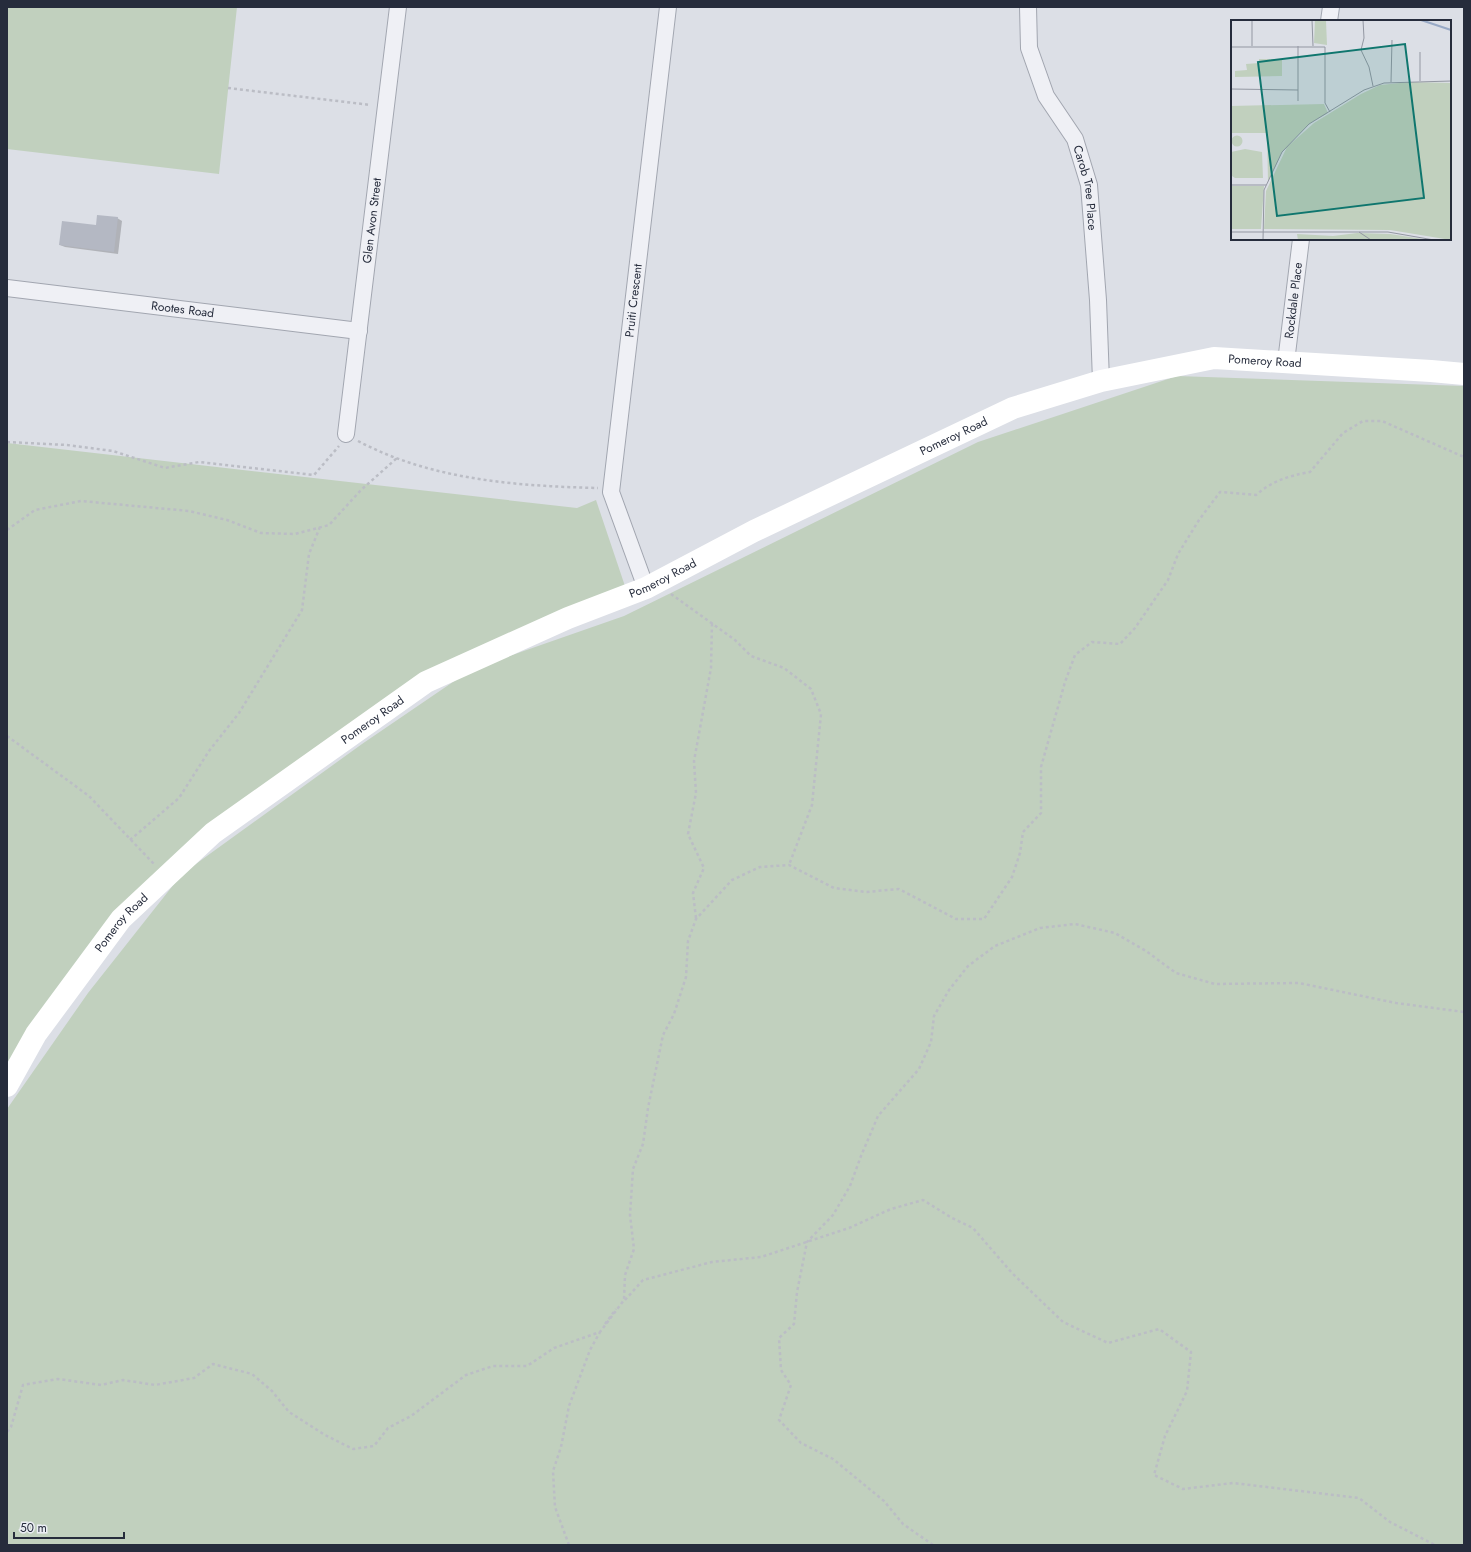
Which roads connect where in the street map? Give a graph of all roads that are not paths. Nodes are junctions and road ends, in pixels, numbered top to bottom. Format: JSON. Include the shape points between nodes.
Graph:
{"nodes":[{"id":1,"x":398,"y":7,"type":"edge"},
{"id":2,"x":668,"y":7,"type":"edge"},
{"id":3,"x":1028,"y":7,"type":"edge"},
{"id":4,"x":1331,"y":7,"type":"edge"},
{"id":5,"x":1329,"y":20,"type":"edge"},
{"id":6,"x":1301,"y":240,"type":"edge"},
{"id":7,"x":7,"y":288,"type":"edge"},
{"id":8,"x":359,"y":331,"type":"junction"},
{"id":9,"x":1286,"y":362,"type":"junction"},
{"id":10,"x":1464,"y":374,"type":"edge"},
{"id":11,"x":1101,"y":381,"type":"junction"},
{"id":12,"x":346,"y":434,"type":"road end"},
{"id":13,"x":652,"y":585,"type":"junction"},
{"id":14,"x":7,"y":1086,"type":"edge"}],
"edges":[{"from":1,"to":8,"type":"street","name":"Glen Avon Street"},
{"from":2,"to":13,"type":"street","name":"Pruiti Crescent","via":[[611,492]]},
{"from":3,"to":11,"type":"street","name":"Carob Tree Place","via":[[1029,48],[1046,96],[1075,139],[1089,185]]},
{"from":4,"to":5,"type":"street"},
{"from":6,"to":9,"type":"street","name":"Rockdale Place"},
{"from":7,"to":8,"type":"street","name":"Rootes Road"},
{"from":8,"to":12,"type":"street","name":"Glen Avon Street"},
{"from":9,"to":10,"type":"street","name":"Pomeroy Road"},
{"from":9,"to":11,"type":"street","name":"Pomeroy Road","via":[[1214,358]]},
{"from":11,"to":13,"type":"street","name":"Pomeroy Road","via":[[1013,408],[754,531]]},
{"from":13,"to":14,"type":"street","name":"Pomeroy Road","via":[[568,618],[426,682],[213,834],[121,919],[36,1034]]}]}
